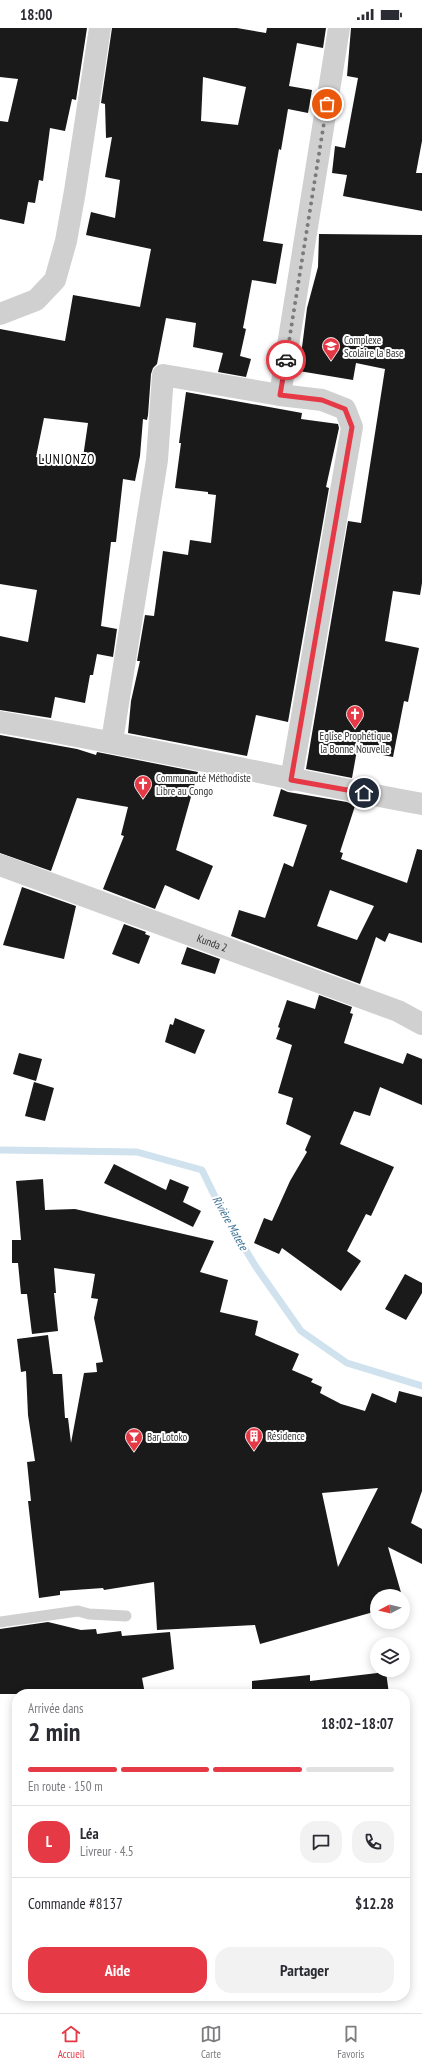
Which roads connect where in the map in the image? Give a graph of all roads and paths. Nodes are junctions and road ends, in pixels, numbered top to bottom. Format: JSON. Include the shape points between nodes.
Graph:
{"nodes":[{"id":1,"x":100,"y":28,"type":"edge"},
{"id":2,"x":340,"y":28,"type":"edge"},
{"id":3,"x":0,"y":314,"type":"edge"},
{"id":4,"x":280,"y":395,"type":"junction"},
{"id":5,"x":0,"y":722,"type":"edge"},
{"id":6,"x":112,"y":740,"type":"junction"},
{"id":7,"x":291,"y":780,"type":"junction"},
{"id":8,"x":422,"y":804,"type":"edge"},
{"id":9,"x":0,"y":865,"type":"edge"},
{"id":10,"x":422,"y":1024,"type":"edge"},
{"id":11,"x":126,"y":1616,"type":"dead end"},
{"id":12,"x":0,"y":1622,"type":"edge"}],
"edges":[{"from":1,"to":3,"type":"street","via":[[75,191],[66,241],[55,280],[36,300]]},
{"from":2,"to":4,"type":"street"},
{"from":4,"to":6,"type":"street","via":[[163,375],[157,460]]},
{"from":4,"to":7,"type":"street","via":[[322,400],[345,409],[352,427]]},
{"from":5,"to":6,"type":"street"},
{"from":6,"to":7,"type":"street"},
{"from":7,"to":8,"type":"street"},
{"from":9,"to":10,"type":"street","name":"Kunda 2","via":[[398,1011]]},
{"from":11,"to":12,"type":"lane","via":[[78,1611]]}]}
